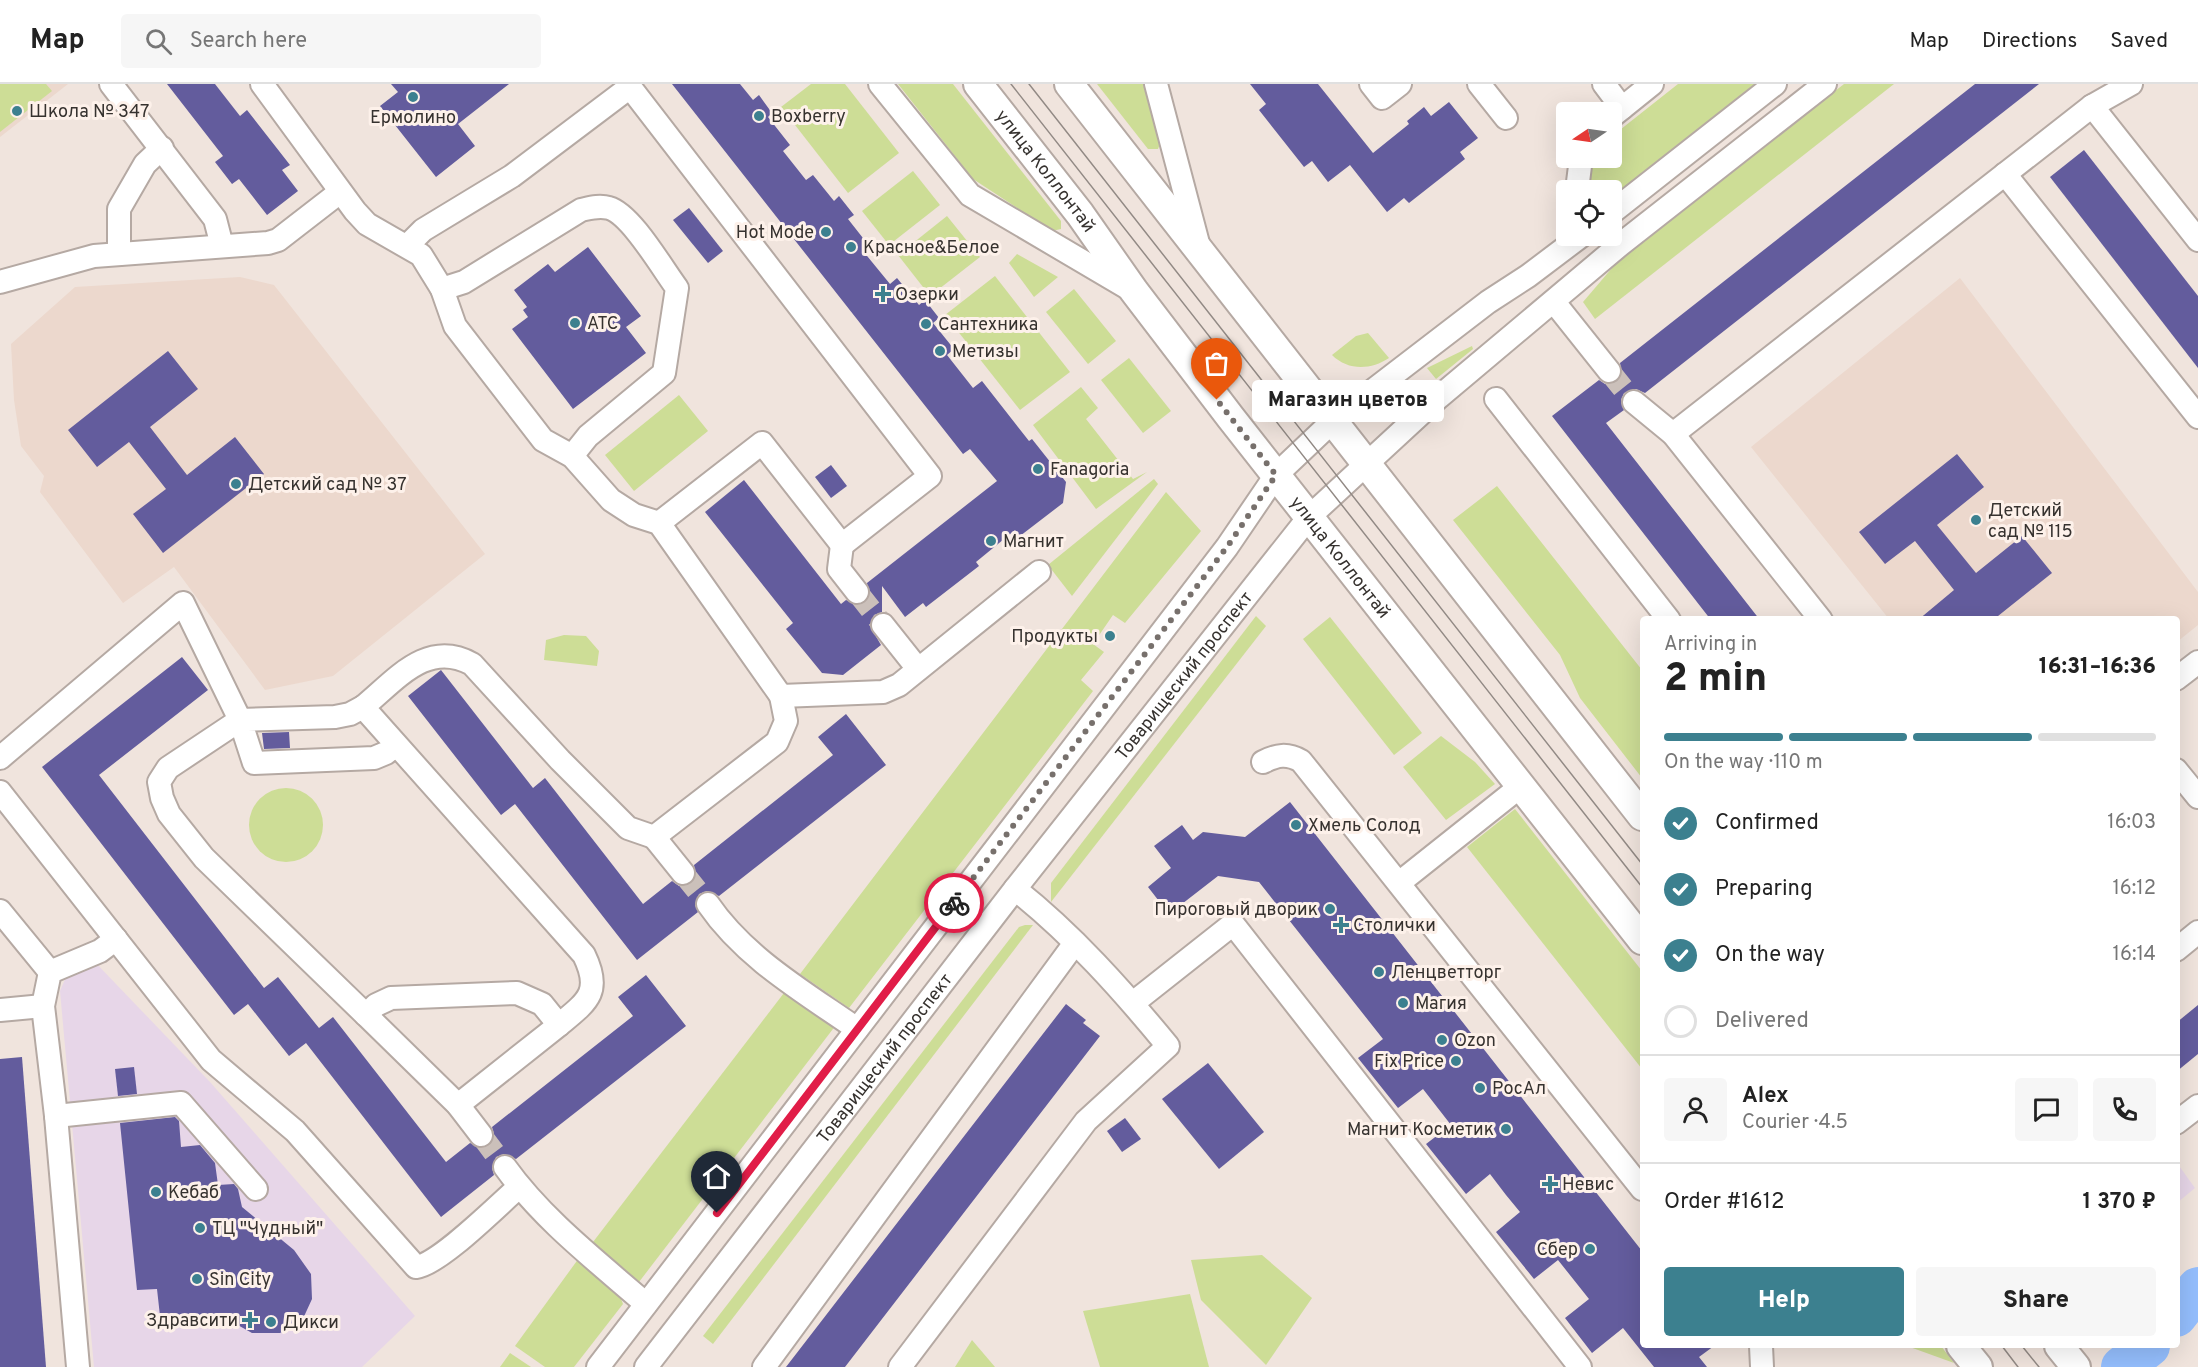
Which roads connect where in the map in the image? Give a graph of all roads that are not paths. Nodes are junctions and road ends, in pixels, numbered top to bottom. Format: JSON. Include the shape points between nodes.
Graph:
{"nodes":[{"id":1,"x":111,"y":84,"type":"edge"},
{"id":2,"x":262,"y":84,"type":"edge"},
{"id":3,"x":880,"y":84,"type":"edge"},
{"id":4,"x":978,"y":84,"type":"edge"},
{"id":5,"x":1069,"y":84,"type":"edge"},
{"id":6,"x":1156,"y":84,"type":"edge"},
{"id":7,"x":1371,"y":84,"type":"edge"},
{"id":8,"x":1400,"y":84,"type":"edge"},
{"id":9,"x":1479,"y":84,"type":"edge"},
{"id":10,"x":1604,"y":84,"type":"edge"},
{"id":11,"x":1652,"y":84,"type":"edge"},
{"id":12,"x":1775,"y":84,"type":"edge"},
{"id":13,"x":1825,"y":84,"type":"edge"},
{"id":14,"x":2131,"y":84,"type":"edge"},
{"id":15,"x":1612,"y":102,"type":"edge"},
{"id":16,"x":2092,"y":106,"type":"junction"},
{"id":17,"x":1622,"y":107,"type":"edge"},
{"id":18,"x":1506,"y":118,"type":"dead end"},
{"id":19,"x":162,"y":148,"type":"junction"},
{"id":20,"x":2005,"y":174,"type":"junction"},
{"id":21,"x":340,"y":192,"type":"junction"},
{"id":22,"x":1622,"y":204,"type":"edge"},
{"id":23,"x":2198,"y":240,"type":"edge"},
{"id":24,"x":408,"y":245,"type":"junction"},
{"id":25,"x":222,"y":246,"type":"junction"},
{"id":26,"x":1565,"y":246,"type":"edge"},
{"id":27,"x":1201,"y":252,"type":"junction"},
{"id":28,"x":119,"y":254,"type":"junction"},
{"id":29,"x":0,"y":282,"type":"edge"},
{"id":30,"x":442,"y":289,"type":"junction"},
{"id":31,"x":1134,"y":291,"type":"junction"},
{"id":32,"x":1554,"y":302,"type":"junction"},
{"id":33,"x":1609,"y":371,"type":"tunnel mouth"},
{"id":34,"x":1496,"y":399,"type":"dead end"},
{"id":35,"x":1634,"y":402,"type":"tunnel mouth"},
{"id":36,"x":2198,"y":417,"type":"edge"},
{"id":37,"x":1333,"y":421,"type":"junction"},
{"id":38,"x":1673,"y":434,"type":"junction"},
{"id":39,"x":572,"y":456,"type":"junction"},
{"id":40,"x":1367,"y":464,"type":"junction"},
{"id":41,"x":1276,"y":475,"type":"junction"},
{"id":42,"x":1309,"y":517,"type":"junction"},
{"id":43,"x":659,"y":523,"type":"junction"},
{"id":44,"x":842,"y":545,"type":"junction"},
{"id":45,"x":1039,"y":572,"type":"dead end"},
{"id":46,"x":857,"y":592,"type":"tunnel mouth"},
{"id":47,"x":1666,"y":616,"type":"edge"},
{"id":48,"x":1818,"y":616,"type":"edge"},
{"id":49,"x":883,"y":625,"type":"tunnel mouth"},
{"id":50,"x":2198,"y":662,"type":"edge"},
{"id":51,"x":918,"y":669,"type":"junction"},
{"id":52,"x":2180,"y":676,"type":"edge"},
{"id":53,"x":781,"y":696,"type":"junction"},
{"id":54,"x":363,"y":707,"type":"junction"},
{"id":55,"x":240,"y":720,"type":"junction"},
{"id":56,"x":396,"y":745,"type":"junction"},
{"id":57,"x":0,"y":758,"type":"edge"},
{"id":58,"x":1263,"y":762,"type":"dead end"},
{"id":59,"x":2180,"y":775,"type":"edge"},
{"id":60,"x":1521,"y":786,"type":"junction"},
{"id":61,"x":0,"y":792,"type":"edge"},
{"id":62,"x":2198,"y":797,"type":"edge"},
{"id":63,"x":1640,"y":813,"type":"edge"},
{"id":64,"x":654,"y":837,"type":"junction"},
{"id":65,"x":683,"y":873,"type":"tunnel mouth"},
{"id":66,"x":1399,"y":883,"type":"junction"},
{"id":67,"x":1015,"y":889,"type":"junction"},
{"id":68,"x":708,"y":904,"type":"tunnel mouth"},
{"id":69,"x":0,"y":911,"type":"edge"},
{"id":70,"x":2198,"y":932,"type":"edge"},
{"id":71,"x":1640,"y":937,"type":"edge"},
{"id":72,"x":116,"y":939,"type":"junction"},
{"id":73,"x":1074,"y":943,"type":"junction"},
{"id":74,"x":2180,"y":947,"type":"edge"},
{"id":75,"x":50,"y":972,"type":"junction"},
{"id":76,"x":1132,"y":1003,"type":"junction"},
{"id":77,"x":43,"y":1006,"type":"junction"},
{"id":78,"x":0,"y":1010,"type":"edge"},
{"id":79,"x":366,"y":1015,"type":"junction"},
{"id":80,"x":559,"y":1025,"type":"junction"},
{"id":81,"x":856,"y":1029,"type":"junction"},
{"id":82,"x":458,"y":1105,"type":"junction"},
{"id":83,"x":2198,"y":1106,"type":"edge"},
{"id":84,"x":56,"y":1116,"type":"junction"},
{"id":85,"x":2180,"y":1120,"type":"edge"},
{"id":86,"x":481,"y":1135,"type":"tunnel mouth"},
{"id":87,"x":505,"y":1167,"type":"tunnel mouth"},
{"id":88,"x":519,"y":1186,"type":"junction"},
{"id":89,"x":1640,"y":1186,"type":"edge"},
{"id":90,"x":256,"y":1190,"type":"dead end"},
{"id":91,"x":646,"y":1304,"type":"junction"},
{"id":92,"x":1761,"y":1348,"type":"edge"},
{"id":93,"x":1963,"y":1348,"type":"edge"},
{"id":94,"x":78,"y":1367,"type":"edge"},
{"id":95,"x":598,"y":1367,"type":"edge"},
{"id":96,"x":646,"y":1367,"type":"edge"},
{"id":97,"x":764,"y":1367,"type":"edge"},
{"id":98,"x":900,"y":1367,"type":"edge"},
{"id":99,"x":1580,"y":1367,"type":"edge"},
{"id":100,"x":1762,"y":1367,"type":"edge"},
{"id":101,"x":1978,"y":1367,"type":"edge"}],
"edges":[{"from":1,"to":19,"type":"street"},
{"from":2,"to":21,"type":"street"},
{"from":3,"to":31,"type":"street","via":[[970,195]]},
{"from":4,"to":31,"type":"main road","name":"улица Коллонтай","via":[[1080,214]]},
{"from":5,"to":27,"type":"main road"},
{"from":6,"to":27,"type":"street"},
{"from":7,"to":8,"type":"street","via":[[1382,98]]},
{"from":9,"to":18,"type":"street"},
{"from":10,"to":15,"type":"street"},
{"from":11,"to":17,"type":"street"},
{"from":12,"to":22,"type":"street"},
{"from":13,"to":32,"type":"street","name":"Товарищеский проспект","via":[[1621,244]]},
{"from":14,"to":16,"type":"street"},
{"from":16,"to":20,"type":"street"},
{"from":16,"to":23,"type":"street"},
{"from":19,"to":25,"type":"street","via":[[215,219]]},
{"from":19,"to":28,"type":"street","via":[[145,164],[118,210]]},
{"from":20,"to":36,"type":"street"},
{"from":20,"to":38,"type":"street"},
{"from":21,"to":24,"type":"street","via":[[367,224]]},
{"from":21,"to":25,"type":"street","via":[[278,240]]},
{"from":24,"to":30,"type":"street","via":[[421,255]]},
{"from":24,"to":44,"type":"street","via":[[423,230],[512,176],[630,87],[930,476]]},
{"from":25,"to":28,"type":"street"},
{"from":26,"to":37,"type":"street"},
{"from":27,"to":37,"type":"main road"},
{"from":28,"to":29,"type":"street","via":[[94,256]]},
{"from":30,"to":39,"type":"street","via":[[455,326],[543,440]]},
{"from":30,"to":39,"type":"street","via":[[464,282],[581,210],[611,208],[624,217],[677,288],[664,374],[588,436]]},
{"from":31,"to":41,"type":"main road","name":"улица Коллонтай"},
{"from":32,"to":33,"type":"street"},
{"from":32,"to":40,"type":"street","name":"Товарищеский проспект","via":[[1438,397]]},
{"from":34,"to":47,"type":"street"},
{"from":35,"to":38,"type":"street"},
{"from":37,"to":40,"type":"main road"},
{"from":37,"to":41,"type":"street"},
{"from":38,"to":48,"type":"street"},
{"from":39,"to":43,"type":"street","via":[[610,500]]},
{"from":40,"to":42,"type":"street","name":"Товарищеский проспект"},
{"from":40,"to":63,"type":"main road"},
{"from":41,"to":42,"type":"main road","name":"улица Коллонтай"},
{"from":41,"to":81,"type":"street","via":[[1227,547]]},
{"from":42,"to":60,"type":"main road","name":"улица Коллонтай"},
{"from":42,"to":67,"type":"street","name":"Товарищеский проспект"},
{"from":43,"to":44,"type":"street","via":[[762,443]]},
{"from":43,"to":53,"type":"street"},
{"from":44,"to":46,"type":"street","via":[[839,569]]},
{"from":45,"to":51,"type":"street"},
{"from":49,"to":51,"type":"street"},
{"from":50,"to":52,"type":"street"},
{"from":51,"to":53,"type":"street","via":[[883,692]]},
{"from":53,"to":64,"type":"street","via":[[786,721],[777,742]]},
{"from":54,"to":55,"type":"street","via":[[335,717]]},
{"from":54,"to":56,"type":"street"},
{"from":54,"to":64,"type":"street","via":[[422,659],[457,656],[472,664],[628,828]]},
{"from":55,"to":56,"type":"street","via":[[254,763],[374,758]]},
{"from":55,"to":57,"type":"street","via":[[183,603]]},
{"from":55,"to":79,"type":"street","via":[[168,768],[159,782],[162,798],[169,814],[204,858]]},
{"from":56,"to":80,"type":"street","via":[[584,955],[593,973],[592,990]]},
{"from":58,"to":66,"type":"street","via":[[1290,754],[1301,761]]},
{"from":59,"to":62,"type":"street"},
{"from":60,"to":66,"type":"street"},
{"from":60,"to":71,"type":"main road","name":"улица Коллонтай"},
{"from":61,"to":72,"type":"street"},
{"from":64,"to":65,"type":"street"},
{"from":66,"to":89,"type":"street"},
{"from":67,"to":73,"type":"street","via":[[1048,915]]},
{"from":67,"to":96,"type":"street","name":"Товарищеский проспект"},
{"from":68,"to":81,"type":"street","via":[[741,945]]},
{"from":69,"to":75,"type":"street"},
{"from":70,"to":74,"type":"street"},
{"from":72,"to":75,"type":"street","via":[[100,951]]},
{"from":72,"to":88,"type":"street","via":[[211,1060],[295,1131],[416,1267],[426,1266]]},
{"from":73,"to":76,"type":"street"},
{"from":73,"to":97,"type":"street"},
{"from":75,"to":77,"type":"street"},
{"from":76,"to":98,"type":"street","via":[[1168,1046],[1086,1121]]},
{"from":76,"to":99,"type":"street","via":[[1233,924]]},
{"from":77,"to":78,"type":"street"},
{"from":77,"to":84,"type":"street"},
{"from":79,"to":80,"type":"street","via":[[391,998],[517,993],[542,1004]]},
{"from":79,"to":82,"type":"street"},
{"from":80,"to":82,"type":"street"},
{"from":81,"to":91,"type":"street"},
{"from":82,"to":86,"type":"street"},
{"from":83,"to":85,"type":"street"},
{"from":84,"to":90,"type":"street","via":[[181,1103]]},
{"from":84,"to":94,"type":"street"},
{"from":87,"to":88,"type":"street"},
{"from":88,"to":91,"type":"street","via":[[580,1247]]},
{"from":91,"to":95,"type":"street"},
{"from":92,"to":100,"type":"street"},
{"from":93,"to":101,"type":"main road"}]}
